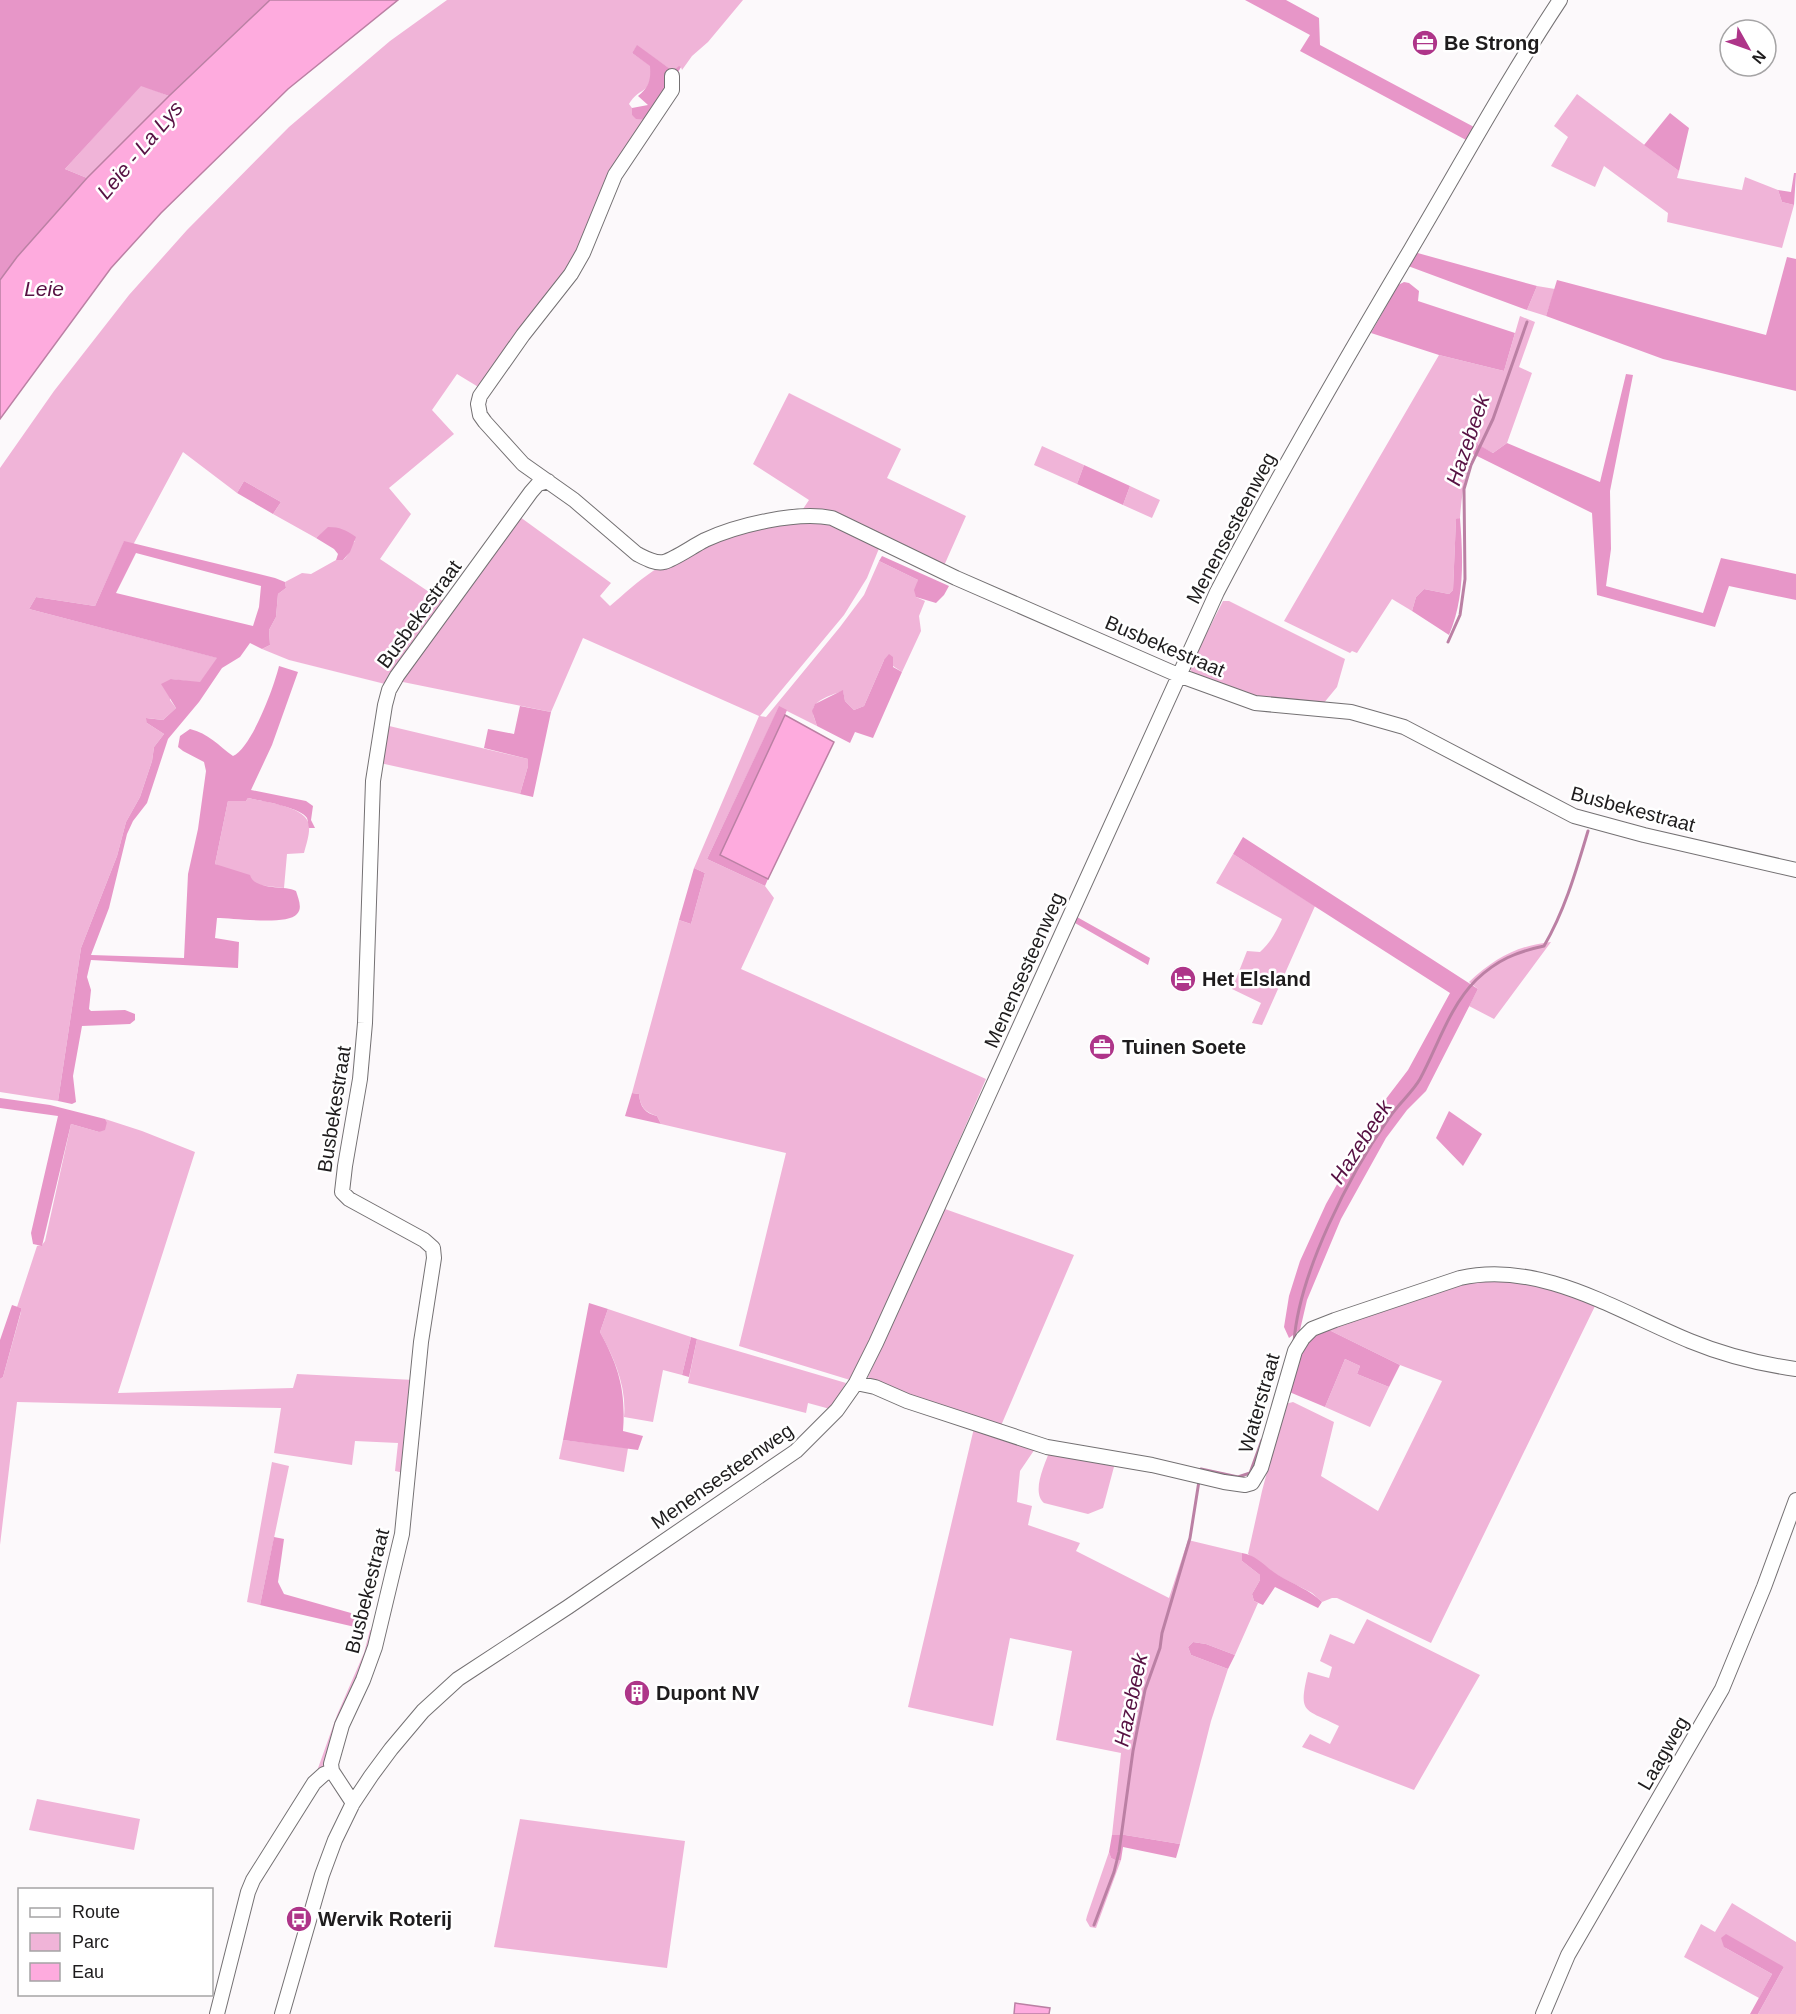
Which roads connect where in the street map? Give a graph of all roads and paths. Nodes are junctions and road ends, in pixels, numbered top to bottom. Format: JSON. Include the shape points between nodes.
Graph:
{"nodes":[{"id":1,"x":1558,"y":1,"type":"edge"},
{"id":2,"x":672,"y":76,"type":"dead end"},
{"id":3,"x":548,"y":481,"type":"junction"},
{"id":4,"x":1178,"y":675,"type":"junction"},
{"id":5,"x":1796,"y":870,"type":"edge"},
{"id":6,"x":1796,"y":1369,"type":"edge"},
{"id":7,"x":856,"y":1383,"type":"junction"},
{"id":8,"x":1796,"y":1500,"type":"edge"},
{"id":9,"x":332,"y":1771,"type":"junction"},
{"id":10,"x":353,"y":1803,"type":"junction"},
{"id":11,"x":217,"y":2014,"type":"edge"},
{"id":12,"x":282,"y":2014,"type":"edge"},
{"id":13,"x":1543,"y":2014,"type":"edge"}],
"edges":[{"from":1,"to":4,"type":"street","name":"Menensesteenweg","via":[[1261,508]]},
{"from":2,"to":3,"type":"street","name":"Busbekestraat","via":[[672,90],[615,175],[572,274],[480,396],[478,404],[484,422],[523,464]]},
{"from":3,"to":4,"type":"street","name":"Busbekestraat","via":[[638,554],[663,562],[707,539],[768,521],[817,515],[832,518],[956,578]]},
{"from":3,"to":9,"type":"street","name":"Busbekestraat","via":[[531,492],[397,676],[389,690],[381,728],[373,781],[365,1023],[342,1192],[424,1240],[432,1248],[434,1258],[421,1342],[402,1534],[375,1647],[342,1725]]},
{"from":4,"to":5,"type":"street","name":"Busbekestraat","via":[[1255,703],[1351,712],[1404,727],[1574,816]]},
{"from":4,"to":7,"type":"street","name":"Menensesteenweg"},
{"from":6,"to":7,"type":"street","name":"Waterstraat","via":[[1715,1350],[1548,1281],[1491,1273],[1460,1278],[1323,1324],[1307,1334],[1295,1351],[1261,1468],[1252,1483],[1245,1485],[1047,1447]]},
{"from":7,"to":10,"type":"street","name":"Menensesteenweg","via":[[837,1410],[796,1451],[458,1679],[423,1711]]},
{"from":8,"to":13,"type":"street","name":"Laagweg","via":[[1722,1689],[1568,1955]]},
{"from":9,"to":10,"type":"street"},
{"from":9,"to":11,"type":"street","via":[[314,1783],[253,1880]]},
{"from":10,"to":12,"type":"street","name":"Menensesteenweg","via":[[322,1875]]}]}
